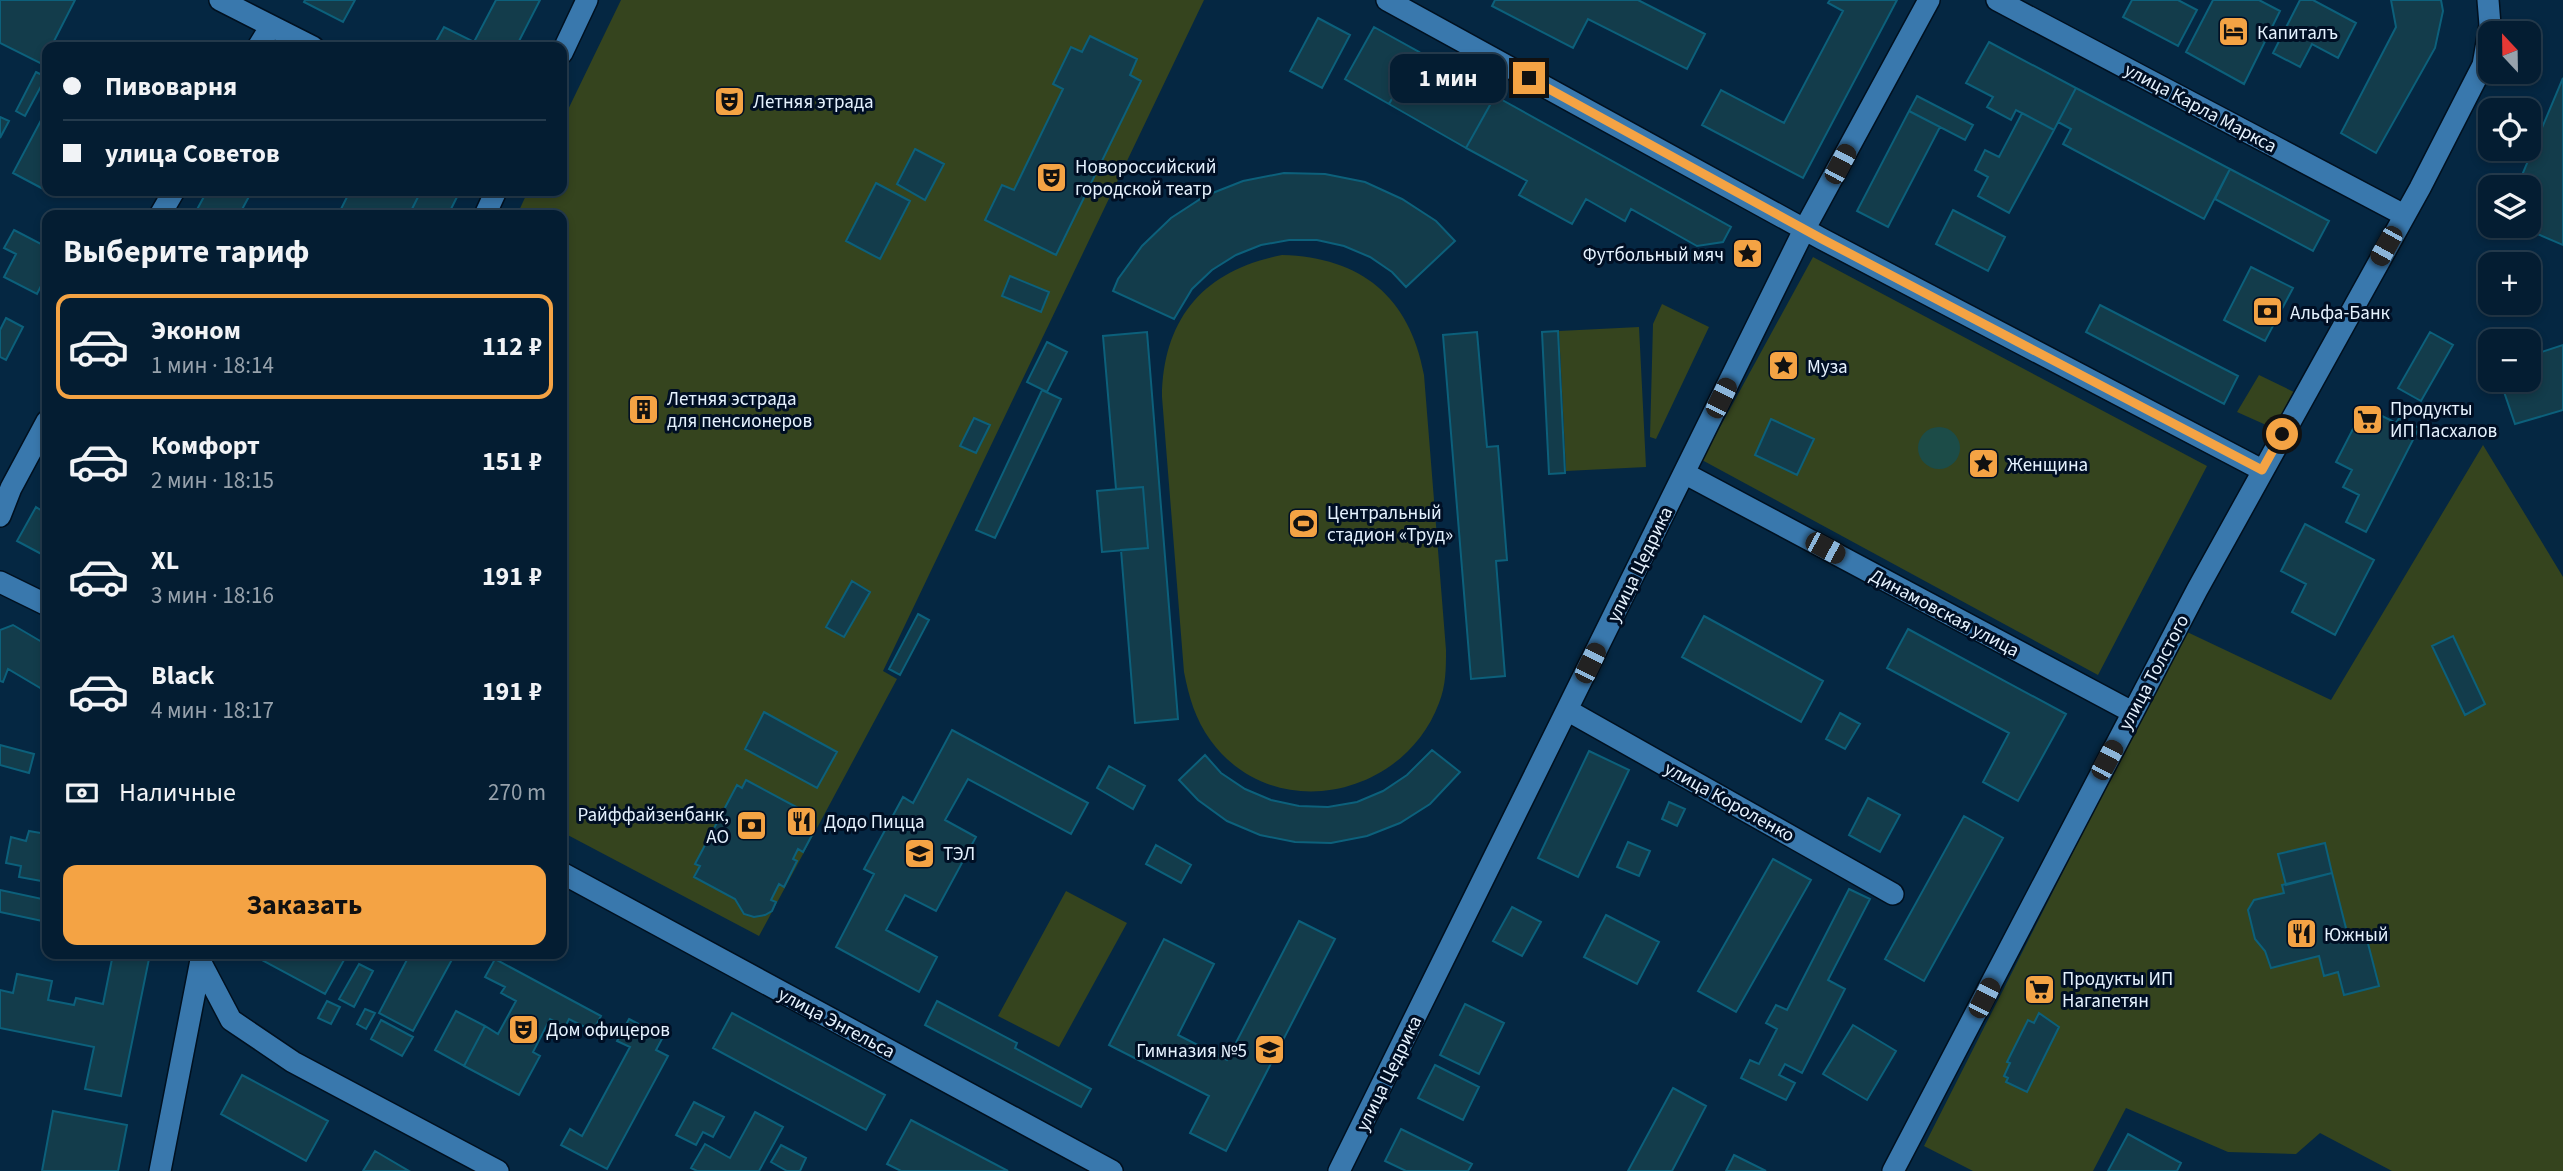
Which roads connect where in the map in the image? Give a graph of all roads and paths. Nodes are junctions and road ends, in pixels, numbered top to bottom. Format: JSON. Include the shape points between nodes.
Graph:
{"nodes":[{"id":1,"x":220,"y":0,"type":"edge"},
{"id":2,"x":587,"y":0,"type":"edge"},
{"id":3,"x":1387,"y":0,"type":"edge"},
{"id":4,"x":1929,"y":0,"type":"edge"},
{"id":5,"x":1997,"y":0,"type":"edge"},
{"id":6,"x":2488,"y":0,"type":"edge"},
{"id":7,"x":271,"y":26,"type":"junction"},
{"id":8,"x":261,"y":42,"type":"edge"},
{"id":9,"x":303,"y":42,"type":"edge"},
{"id":10,"x":567,"y":42,"type":"edge"},
{"id":11,"x":2404,"y":215,"type":"junction"},
{"id":12,"x":1804,"y":229,"type":"junction"},
{"id":13,"x":42,"y":430,"type":"edge"},
{"id":14,"x":2262,"y":470,"type":"junction"},
{"id":15,"x":1684,"y":473,"type":"junction"},
{"id":16,"x":0,"y":516,"type":"edge"},
{"id":17,"x":0,"y":582,"type":"edge"},
{"id":18,"x":42,"y":603,"type":"edge"},
{"id":19,"x":1567,"y":710,"type":"junction"},
{"id":20,"x":2132,"y":712,"type":"junction"},
{"id":21,"x":567,"y":876,"type":"edge"},
{"id":22,"x":1893,"y":894,"type":"dead end"},
{"id":23,"x":202,"y":959,"type":"edge"},
{"id":24,"x":202,"y":959,"type":"edge"},
{"id":25,"x":160,"y":1171,"type":"edge"},
{"id":26,"x":498,"y":1171,"type":"edge"},
{"id":27,"x":1112,"y":1171,"type":"edge"},
{"id":28,"x":1339,"y":1171,"type":"edge"},
{"id":29,"x":1893,"y":1171,"type":"edge"}],
"edges":[{"from":1,"to":7,"type":"street"},
{"from":2,"to":10,"type":"street"},
{"from":3,"to":12,"type":"street"},
{"from":4,"to":12,"type":"street","name":"улица Цедрика"},
{"from":5,"to":11,"type":"street","name":"улица Карла Маркса"},
{"from":6,"to":11,"type":"street","name":"улица Толстого","via":[[2490,24],[2483,65]]},
{"from":7,"to":8,"type":"street"},
{"from":7,"to":9,"type":"street"},
{"from":11,"to":14,"type":"street","name":"улица Толстого"},
{"from":12,"to":14,"type":"street"},
{"from":12,"to":15,"type":"street","name":"улица Цедрика"},
{"from":13,"to":16,"type":"street"},
{"from":14,"to":20,"type":"street","name":"улица Толстого"},
{"from":15,"to":19,"type":"street","name":"улица Цедрика"},
{"from":15,"to":20,"type":"street","name":"Динамовская улица"},
{"from":17,"to":18,"type":"street"},
{"from":19,"to":22,"type":"street","name":"улица Короленко"},
{"from":19,"to":28,"type":"street","name":"улица Цедрика"},
{"from":20,"to":29,"type":"street","name":"улица Толстого"},
{"from":21,"to":27,"type":"street","name":"улица Энгельса"},
{"from":23,"to":25,"type":"street"},
{"from":24,"to":26,"type":"street","via":[[231,1020],[293,1062]]}]}
